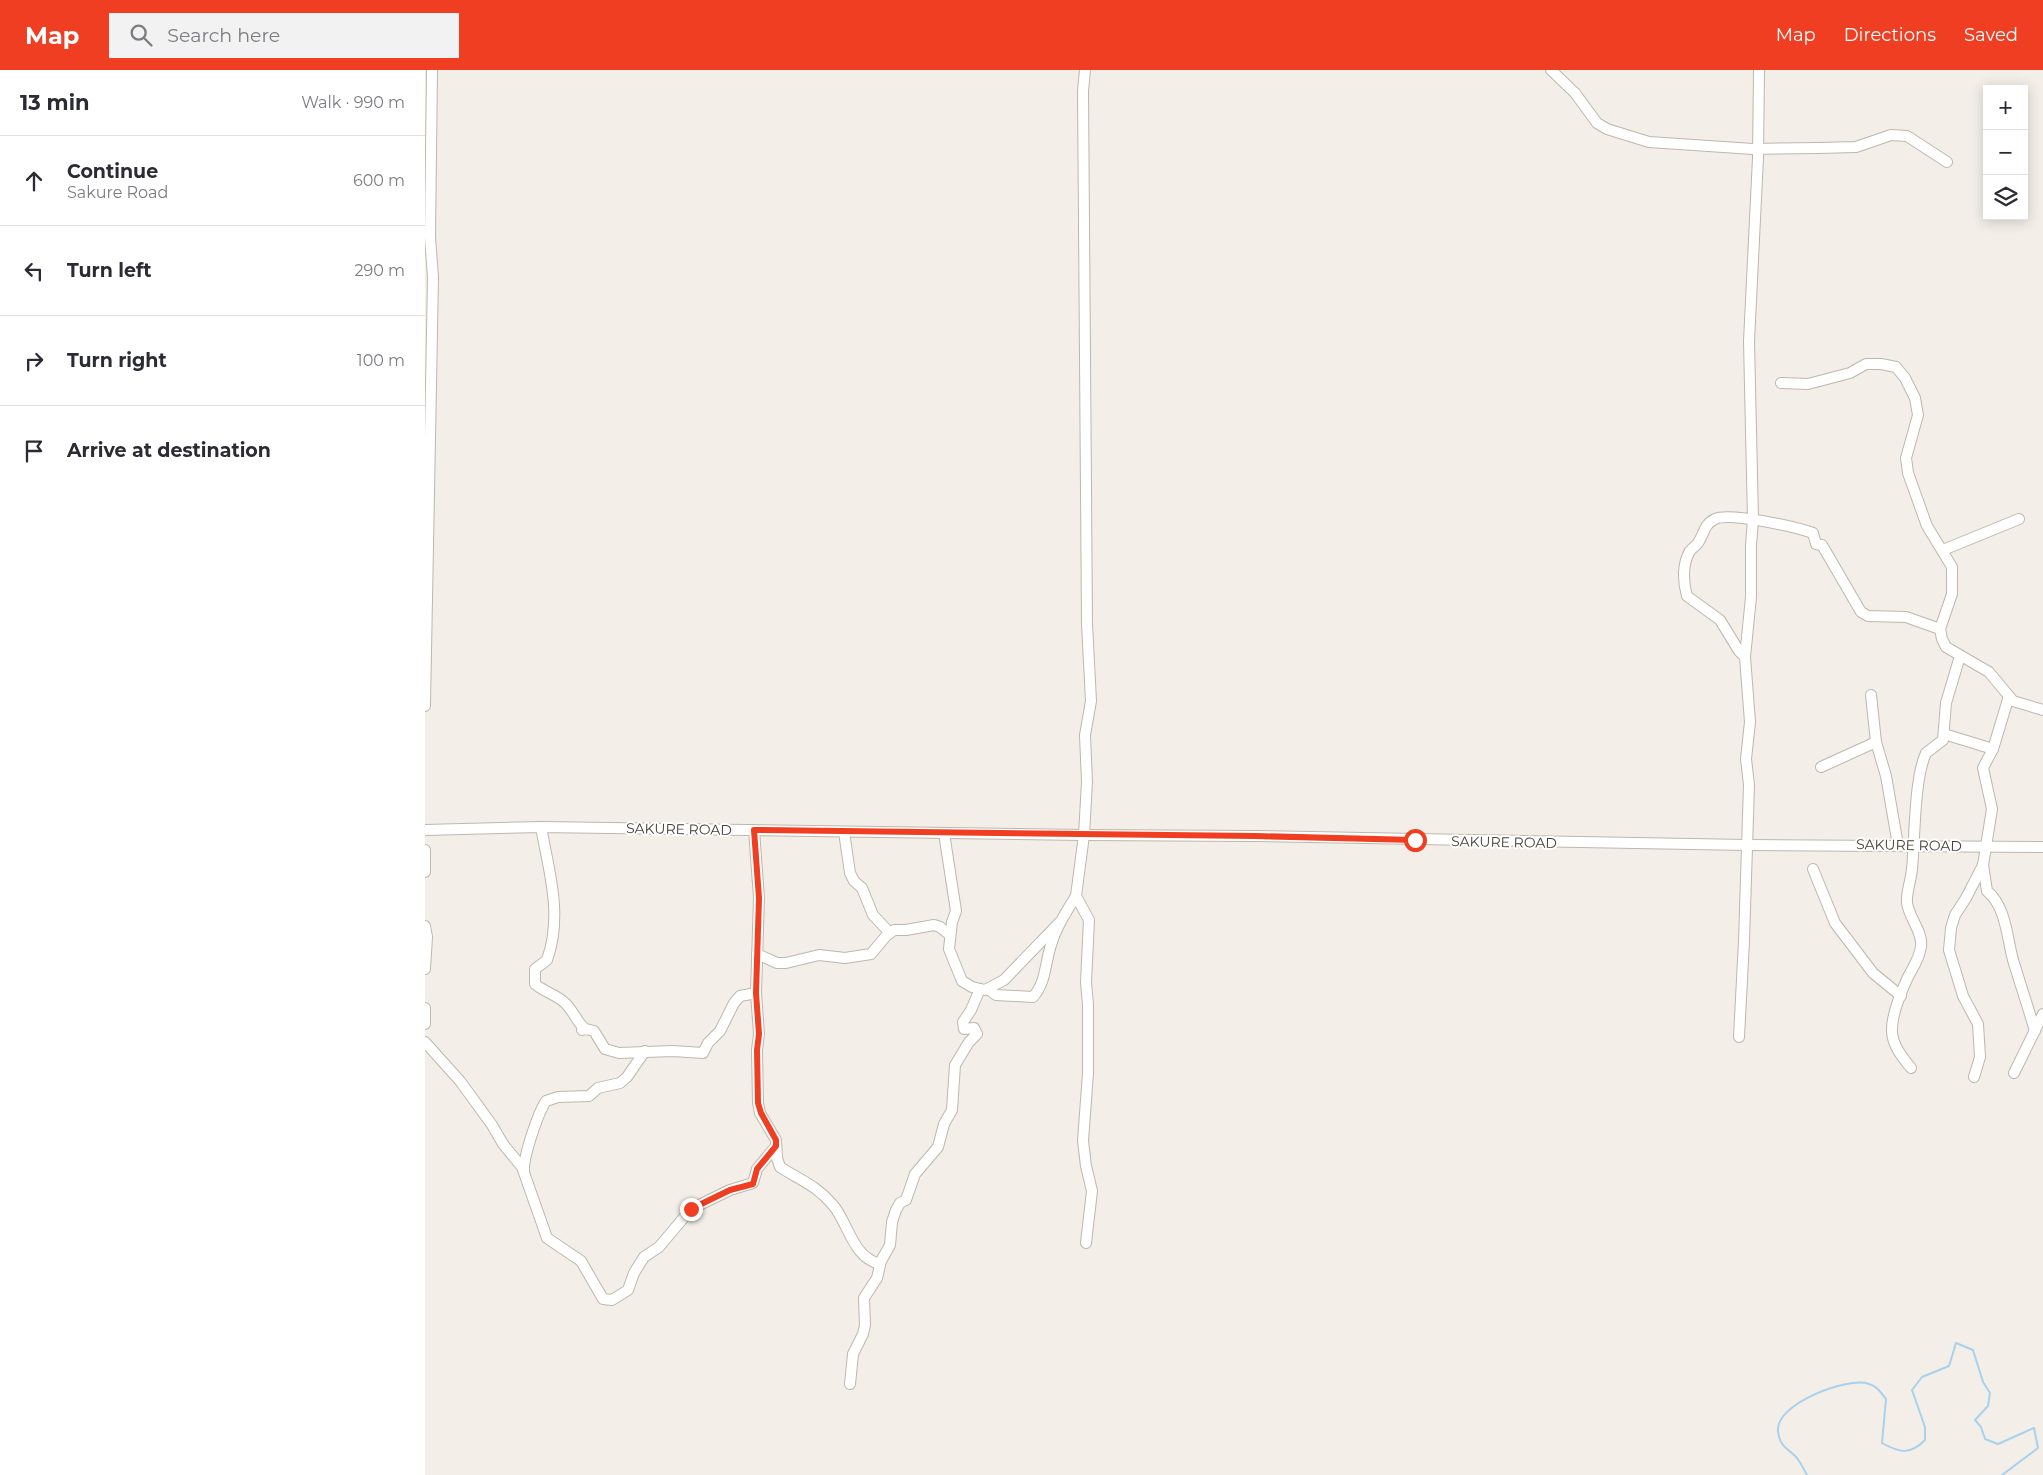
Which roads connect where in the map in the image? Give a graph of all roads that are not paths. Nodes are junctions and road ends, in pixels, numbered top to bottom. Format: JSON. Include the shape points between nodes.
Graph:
{"nodes":[{"id":1,"x":433,"y":70,"type":"edge"},
{"id":2,"x":1085,"y":70,"type":"edge"},
{"id":3,"x":1551,"y":70,"type":"edge"},
{"id":4,"x":1759,"y":70,"type":"edge"},
{"id":5,"x":1758,"y":148,"type":"junction"},
{"id":6,"x":1947,"y":162,"type":"dead end"},
{"id":7,"x":1781,"y":383,"type":"dead end"},
{"id":8,"x":2019,"y":518,"type":"dead end"},
{"id":9,"x":1753,"y":520,"type":"junction"},
{"id":10,"x":1943,"y":550,"type":"junction"},
{"id":11,"x":1940,"y":629,"type":"junction"},
{"id":12,"x":1960,"y":656,"type":"junction"},
{"id":13,"x":1745,"y":657,"type":"junction"},
{"id":14,"x":1871,"y":695,"type":"dead end"},
{"id":15,"x":2009,"y":696,"type":"junction"},
{"id":16,"x":425,"y":706,"type":"edge"},
{"id":17,"x":2043,"y":710,"type":"edge"},
{"id":18,"x":1944,"y":734,"type":"junction"},
{"id":19,"x":1876,"y":742,"type":"junction"},
{"id":20,"x":1993,"y":749,"type":"junction"},
{"id":21,"x":1821,"y":767,"type":"dead end"},
{"id":22,"x":541,"y":827,"type":"junction"},
{"id":23,"x":425,"y":830,"type":"edge"},
{"id":24,"x":754,"y":830,"type":"junction"},
{"id":25,"x":844,"y":832,"type":"junction"},
{"id":26,"x":944,"y":833,"type":"junction"},
{"id":27,"x":1084,"y":835,"type":"junction"},
{"id":28,"x":1747,"y":845,"type":"junction"},
{"id":29,"x":1898,"y":845,"type":"junction"},
{"id":30,"x":1915,"y":845,"type":"junction"},
{"id":31,"x":1987,"y":846,"type":"junction"},
{"id":32,"x":2043,"y":847,"type":"edge"},
{"id":33,"x":425,"y":857,"type":"edge"},
{"id":34,"x":1983,"y":865,"type":"junction"},
{"id":35,"x":1813,"y":869,"type":"dead end"},
{"id":36,"x":425,"y":872,"type":"edge"},
{"id":37,"x":1076,"y":896,"type":"junction"},
{"id":38,"x":1061,"y":922,"type":"junction"},
{"id":39,"x":425,"y":926,"type":"edge"},
{"id":40,"x":890,"y":933,"type":"junction"},
{"id":41,"x":950,"y":935,"type":"junction"},
{"id":42,"x":757,"y":954,"type":"junction"},
{"id":43,"x":425,"y":969,"type":"edge"},
{"id":44,"x":984,"y":989,"type":"junction"},
{"id":45,"x":756,"y":993,"type":"junction"},
{"id":46,"x":1901,"y":996,"type":"junction"},
{"id":47,"x":425,"y":1008,"type":"edge"},
{"id":48,"x":2043,"y":1014,"type":"edge"},
{"id":49,"x":425,"y":1024,"type":"edge"},
{"id":50,"x":2035,"y":1031,"type":"junction"},
{"id":51,"x":1739,"y":1037,"type":"dead end"},
{"id":52,"x":425,"y":1042,"type":"edge"},
{"id":53,"x":645,"y":1051,"type":"junction"},
{"id":54,"x":1911,"y":1068,"type":"dead end"},
{"id":55,"x":2014,"y":1073,"type":"dead end"},
{"id":56,"x":1974,"y":1076,"type":"dead end"},
{"id":57,"x":776,"y":1146,"type":"junction"},
{"id":58,"x":524,"y":1171,"type":"junction"},
{"id":59,"x":1086,"y":1243,"type":"dead end"},
{"id":60,"x":880,"y":1264,"type":"junction"},
{"id":61,"x":850,"y":1384,"type":"dead end"}],
"edges":[{"from":1,"to":16,"type":"street","via":[[430,237],[433,277]]},
{"from":2,"to":27,"type":"street","via":[[1087,615],[1091,701],[1085,735]]},
{"from":3,"to":5,"type":"street","via":[[1575,93],[1597,123],[1607,130],[1649,142]]},
{"from":4,"to":5,"type":"street"},
{"from":5,"to":6,"type":"street","via":[[1856,147],[1891,135],[1907,136]]},
{"from":5,"to":9,"type":"street","via":[[1749,341]]},
{"from":7,"to":10,"type":"street","via":[[1808,384],[1850,373],[1866,364],[1896,367],[1915,398],[1918,416],[1906,458],[1908,473],[1927,526]]},
{"from":8,"to":10,"type":"street"},
{"from":9,"to":11,"type":"street","via":[[1813,533],[1816,544],[1822,545],[1861,612],[1868,616],[1906,617]]},
{"from":9,"to":13,"type":"street"},
{"from":9,"to":13,"type":"street","via":[[1724,516],[1714,519],[1704,528],[1699,542],[1690,552],[1683,581],[1687,596],[1720,620]]},
{"from":10,"to":11,"type":"street","via":[[1952,567],[1953,578],[1952,594]]},
{"from":11,"to":12,"type":"street","via":[[1946,647]]},
{"from":12,"to":15,"type":"street","via":[[1989,672]]},
{"from":12,"to":18,"type":"street","via":[[1946,703]]},
{"from":13,"to":28,"type":"street","via":[[1750,722]]},
{"from":14,"to":19,"type":"street"},
{"from":15,"to":17,"type":"street","via":[[2013,701]]},
{"from":15,"to":20,"type":"street"},
{"from":18,"to":20,"type":"street"},
{"from":18,"to":30,"type":"street","via":[[1939,744],[1923,758]]},
{"from":19,"to":21,"type":"street"},
{"from":19,"to":29,"type":"street","via":[[1886,776]]},
{"from":20,"to":31,"type":"street","via":[[1983,768],[1992,809]]},
{"from":22,"to":23,"type":"street","name":"SAKURE ROAD"},
{"from":22,"to":24,"type":"street","name":"SAKURE ROAD"},
{"from":22,"to":53,"type":"street","via":[[556,922],[547,960],[535,969],[535,984],[565,1002],[582,1030],[594,1031],[605,1049]]},
{"from":24,"to":25,"type":"street","name":"SAKURE ROAD"},
{"from":24,"to":42,"type":"street","via":[[759,898]]},
{"from":25,"to":26,"type":"street","name":"SAKURE ROAD"},
{"from":25,"to":40,"type":"street","via":[[850,873],[862,888],[873,915]]},
{"from":26,"to":27,"type":"street","name":"SAKURE ROAD"},
{"from":26,"to":41,"type":"street","via":[[956,911]]},
{"from":27,"to":28,"type":"street","name":"SAKURE ROAD"},
{"from":27,"to":37,"type":"street"},
{"from":28,"to":29,"type":"street","name":"SAKURE ROAD"},
{"from":28,"to":51,"type":"street"},
{"from":29,"to":30,"type":"street","name":"SAKURE ROAD"},
{"from":30,"to":31,"type":"street","name":"SAKURE ROAD"},
{"from":30,"to":46,"type":"street","via":[[1907,901],[1921,947]]},
{"from":31,"to":32,"type":"street","name":"SAKURE ROAD"},
{"from":31,"to":34,"type":"street"},
{"from":33,"to":36,"type":"street"},
{"from":34,"to":50,"type":"street","via":[[1987,892],[1994,897],[2005,923]]},
{"from":34,"to":56,"type":"street","via":[[1955,915],[1949,950],[1963,996],[1978,1024],[1980,1057]]},
{"from":35,"to":46,"type":"street","via":[[1835,923],[1873,973]]},
{"from":37,"to":38,"type":"street"},
{"from":37,"to":59,"type":"street","via":[[1089,920],[1086,982],[1088,1073],[1083,1141],[1092,1191]]},
{"from":38,"to":44,"type":"street","via":[[1004,980]]},
{"from":38,"to":44,"type":"street","via":[[1051,943],[1041,986],[1033,997],[995,995]]},
{"from":39,"to":43,"type":"street"},
{"from":40,"to":41,"type":"street","via":[[934,926]]},
{"from":40,"to":42,"type":"street","via":[[871,954],[845,958],[819,955],[786,963],[777,963]]},
{"from":41,"to":44,"type":"street","via":[[949,949],[962,981]]},
{"from":42,"to":45,"type":"street"},
{"from":44,"to":60,"type":"street","via":[[963,1022],[964,1029],[974,1028],[977,1034],[954,1068],[951,1114],[944,1124],[936,1151],[915,1174],[907,1198],[897,1207],[890,1245]]},
{"from":45,"to":53,"type":"street","via":[[740,996],[703,1053]]},
{"from":45,"to":57,"type":"street","via":[[758,1103]]},
{"from":46,"to":54,"type":"street","via":[[1892,1031],[1895,1045]]},
{"from":47,"to":49,"type":"street"},
{"from":48,"to":50,"type":"street"},
{"from":50,"to":55,"type":"street"},
{"from":52,"to":58,"type":"street","via":[[464,1086]]},
{"from":53,"to":58,"type":"street","via":[[620,1083],[598,1088],[585,1097],[558,1097],[546,1101],[535,1126]]},
{"from":57,"to":58,"type":"street","via":[[757,1169],[753,1184],[730,1190],[691,1209],[659,1248],[644,1257],[628,1290],[613,1300],[601,1296],[581,1261],[547,1238]]},
{"from":57,"to":60,"type":"street","via":[[780,1167],[807,1181],[828,1200],[839,1212],[860,1251]]},
{"from":60,"to":61,"type":"street","via":[[877,1278],[864,1298],[866,1319],[853,1354]]}]}
